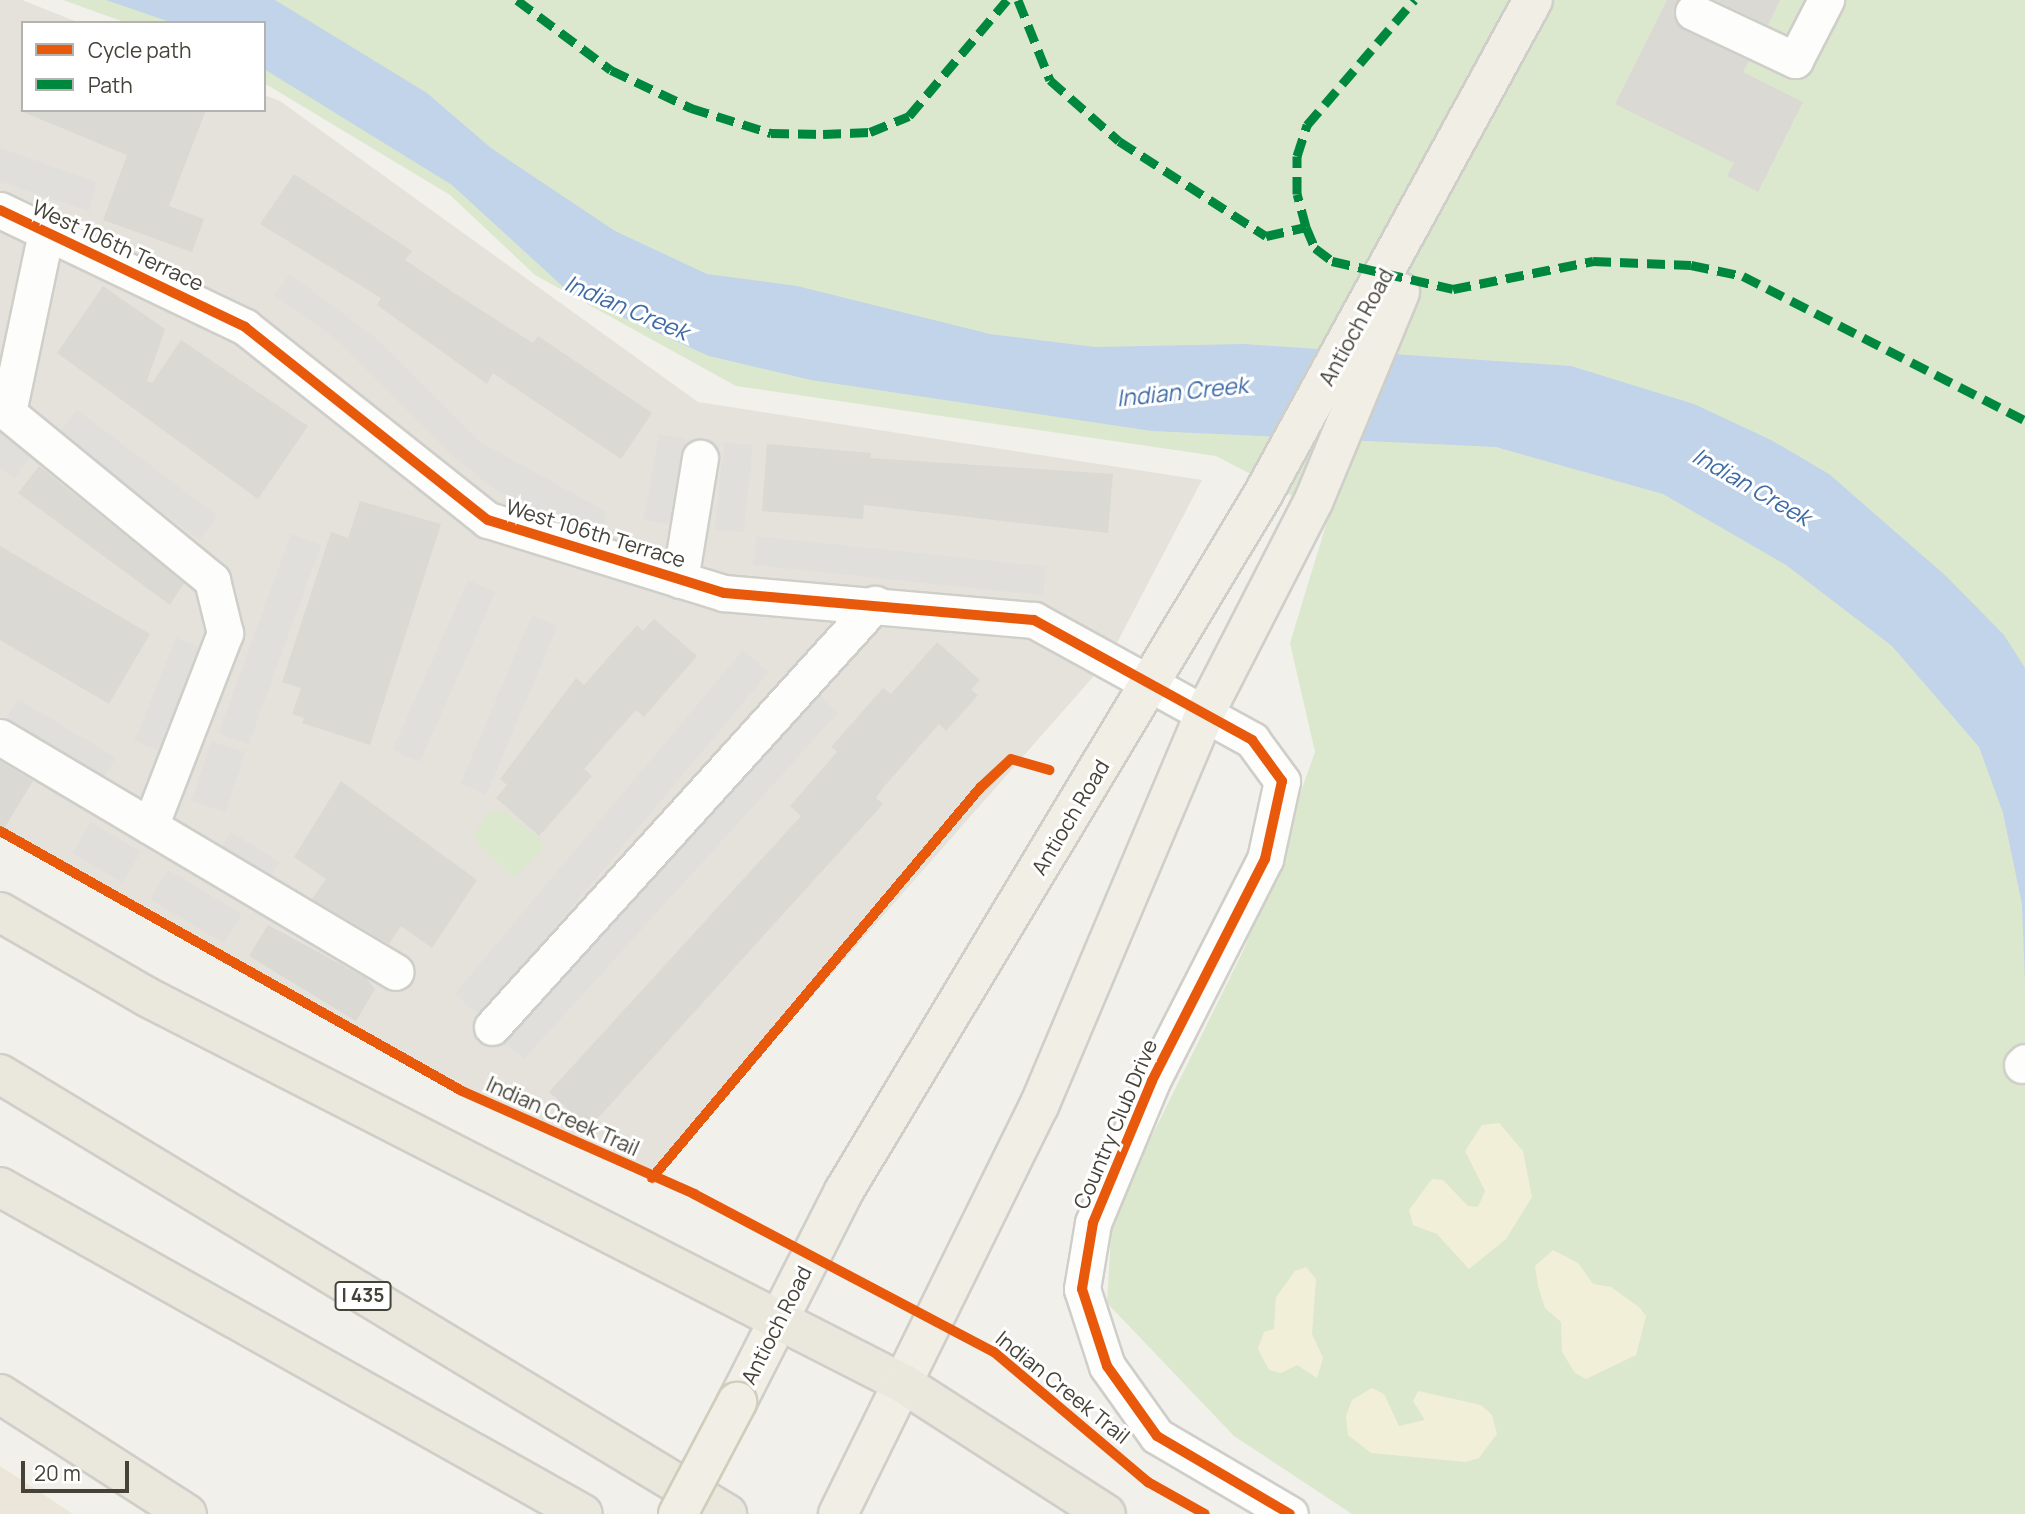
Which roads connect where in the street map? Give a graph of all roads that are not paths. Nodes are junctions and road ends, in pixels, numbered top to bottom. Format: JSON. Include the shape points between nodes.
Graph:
{"nodes":[{"id":1,"x":1533,"y":0,"type":"edge"},
{"id":2,"x":1826,"y":0,"type":"edge"},
{"id":3,"x":1693,"y":12,"type":"dead end"},
{"id":4,"x":1470,"y":123,"type":"junction"},
{"id":5,"x":0,"y":210,"type":"edge"},
{"id":6,"x":46,"y":232,"type":"junction"},
{"id":7,"x":700,"y":458,"type":"dead end"},
{"id":8,"x":680,"y":580,"type":"junction"},
{"id":9,"x":875,"y":604,"type":"junction"},
{"id":10,"x":1151,"y":684,"type":"junction"},
{"id":11,"x":1205,"y":713,"type":"junction"},
{"id":12,"x":0,"y":737,"type":"edge"},
{"id":13,"x":150,"y":826,"type":"junction"},
{"id":14,"x":0,"y":912,"type":"edge"},
{"id":15,"x":396,"y":972,"type":"dead end"},
{"id":16,"x":492,"y":1027,"type":"dead end"},
{"id":17,"x":0,"y":1074,"type":"edge"},
{"id":18,"x":0,"y":1187,"type":"edge"},
{"id":19,"x":780,"y":1318,"type":"junction"},
{"id":20,"x":904,"y":1384,"type":"junction"},
{"id":21,"x":0,"y":1394,"type":"edge"},
{"id":22,"x":187,"y":1514,"type":"edge"},
{"id":23,"x":583,"y":1514,"type":"edge"},
{"id":24,"x":678,"y":1514,"type":"edge"},
{"id":25,"x":727,"y":1514,"type":"edge"},
{"id":26,"x":838,"y":1514,"type":"edge"},
{"id":27,"x":1106,"y":1514,"type":"edge"},
{"id":28,"x":1290,"y":1514,"type":"edge"}],
"edges":[{"from":1,"to":4,"type":"main road","name":"Antioch Road"},
{"from":2,"to":3,"type":"street","via":[[1795,60]]},
{"from":4,"to":10,"type":"main road","name":"Antioch Road","via":[[1262,496]]},
{"from":4,"to":11,"type":"main road","name":"Antioch Road","via":[[1314,500]]},
{"from":5,"to":6,"type":"street","name":"West 106th Terrace"},
{"from":6,"to":8,"type":"street","name":"West 106th Terrace","via":[[245,327],[488,520]]},
{"from":6,"to":13,"type":"street","name":"West 106th Terrace","via":[[9,413],[212,580],[225,633]]},
{"from":7,"to":8,"type":"street"},
{"from":8,"to":9,"type":"street","name":"West 106th Terrace","via":[[723,593]]},
{"from":9,"to":10,"type":"street","name":"West 106th Terrace","via":[[1034,620]]},
{"from":9,"to":16,"type":"street"},
{"from":10,"to":11,"type":"street","name":"West 106th Terrace"},
{"from":10,"to":19,"type":"main road","name":"Antioch Road","via":[[844,1191]]},
{"from":11,"to":20,"type":"main road","name":"Antioch Road","via":[[1040,1106]]},
{"from":11,"to":28,"type":"street","name":"Country Club Drive","via":[[1252,740],[1282,781],[1265,859],[1152,1081],[1093,1223],[1082,1289],[1107,1366],[1157,1436]]},
{"from":12,"to":13,"type":"street"},
{"from":13,"to":15,"type":"street"},
{"from":14,"to":19,"type":"highway","via":[[147,997]]},
{"from":17,"to":25,"type":"highway","number":"I 435"},
{"from":18,"to":23,"type":"highway"},
{"from":19,"to":20,"type":"highway"},
{"from":19,"to":24,"type":"main road","name":"Antioch Road","bridge":true},
{"from":20,"to":26,"type":"main road","name":"Antioch Road"},
{"from":20,"to":27,"type":"highway"},
{"from":21,"to":22,"type":"highway"}]}
